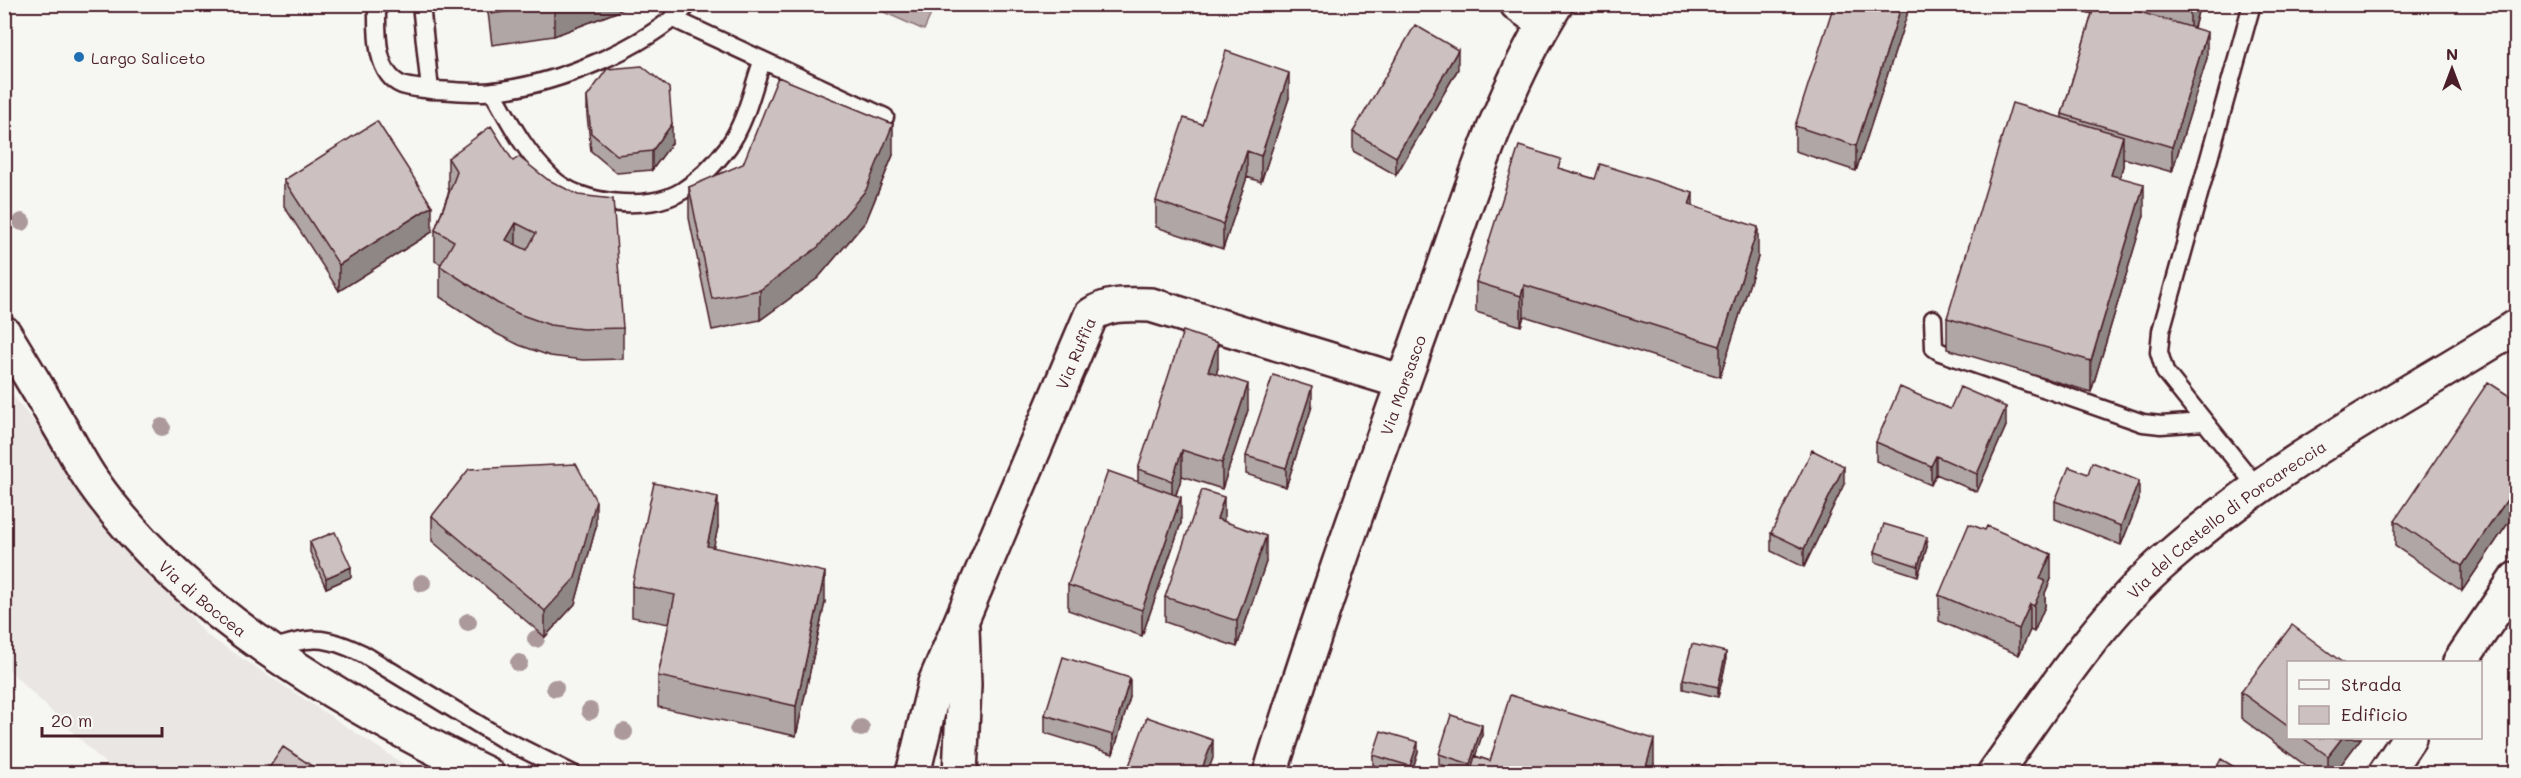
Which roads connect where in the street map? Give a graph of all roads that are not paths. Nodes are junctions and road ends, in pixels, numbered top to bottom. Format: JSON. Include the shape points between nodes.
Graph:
{"nodes":[{"id":1,"x":377,"y":4,"type":"edge"},
{"id":2,"x":421,"y":4,"type":"edge"},
{"id":3,"x":689,"y":4,"type":"edge"},
{"id":4,"x":1517,"y":4,"type":"edge"},
{"id":5,"x":2252,"y":4,"type":"edge"},
{"id":6,"x":1550,"y":14,"type":"edge"},
{"id":7,"x":674,"y":19,"type":"junction"},
{"id":8,"x":762,"y":62,"type":"junction"},
{"id":9,"x":430,"y":90,"type":"junction"},
{"id":10,"x":493,"y":92,"type":"junction"},
{"id":11,"x":885,"y":117,"type":"dead end"},
{"id":12,"x":1933,"y":319,"type":"dead end"},
{"id":13,"x":4,"y":333,"type":"edge"},
{"id":14,"x":2511,"y":337,"type":"edge"},
{"id":15,"x":1403,"y":382,"type":"junction"},
{"id":16,"x":2204,"y":422,"type":"junction"},
{"id":17,"x":2257,"y":487,"type":"junction"},
{"id":18,"x":2517,"y":579,"type":"edge"},
{"id":19,"x":961,"y":625,"type":"junction"},
{"id":20,"x":270,"y":650,"type":"junction"},
{"id":21,"x":2461,"y":661,"type":"edge"},
{"id":22,"x":2408,"y":739,"type":"edge"},
{"id":23,"x":487,"y":774,"type":"edge"},
{"id":24,"x":573,"y":774,"type":"edge"},
{"id":25,"x":914,"y":774,"type":"edge"},
{"id":26,"x":960,"y":774,"type":"edge"},
{"id":27,"x":1270,"y":774,"type":"edge"},
{"id":28,"x":1994,"y":774,"type":"edge"},
{"id":29,"x":2385,"y":774,"type":"edge"}],
"edges":[{"from":1,"to":9,"type":"lane","via":[[377,46],[385,69],[400,84]]},
{"from":2,"to":9,"type":"lane"},
{"from":3,"to":7,"type":"lane"},
{"from":4,"to":6,"type":"street"},
{"from":5,"to":16,"type":"lane","via":[[2162,331],[2160,352],[2165,372]]},
{"from":6,"to":15,"type":"street","name":"Via Morsasco","via":[[1496,125]]},
{"from":7,"to":8,"type":"lane"},
{"from":7,"to":10,"type":"lane","via":[[618,52],[555,78]]},
{"from":8,"to":10,"type":"lane","via":[[729,145],[708,170],[680,192],[651,202],[622,204],[591,199],[554,180],[522,146]]},
{"from":8,"to":11,"type":"lane"},
{"from":9,"to":10,"type":"lane"},
{"from":12,"to":16,"type":"lane","via":[[1932,341],[1940,352],[2143,423]]},
{"from":13,"to":20,"type":"street","name":"Via di Boccea","via":[[93,482],[147,548]]},
{"from":14,"to":17,"type":"street","name":"Via del Castello di Porcareccia","via":[[2304,455]]},
{"from":15,"to":19,"type":"street","name":"Via Ruffia","via":[[1151,305],[1116,304],[1102,308],[1091,315],[1082,334]]},
{"from":15,"to":27,"type":"street","name":"Via Morsasco","via":[[1300,676]]},
{"from":16,"to":17,"type":"lane"},
{"from":17,"to":28,"type":"street","name":"Via del Castello di Porcareccia","via":[[2166,559],[2106,620]]},
{"from":18,"to":21,"type":"street"},
{"from":19,"to":25,"type":"street","name":"Via Ruffia","via":[[935,683]]},
{"from":19,"to":26,"type":"street","name":"Via Ruffia","via":[[964,685]]},
{"from":20,"to":23,"type":"street","name":"Via di Boccea","via":[[379,716]]},
{"from":20,"to":24,"type":"lane","via":[[310,638],[340,642],[501,738]]},
{"from":22,"to":29,"type":"street"}]}
